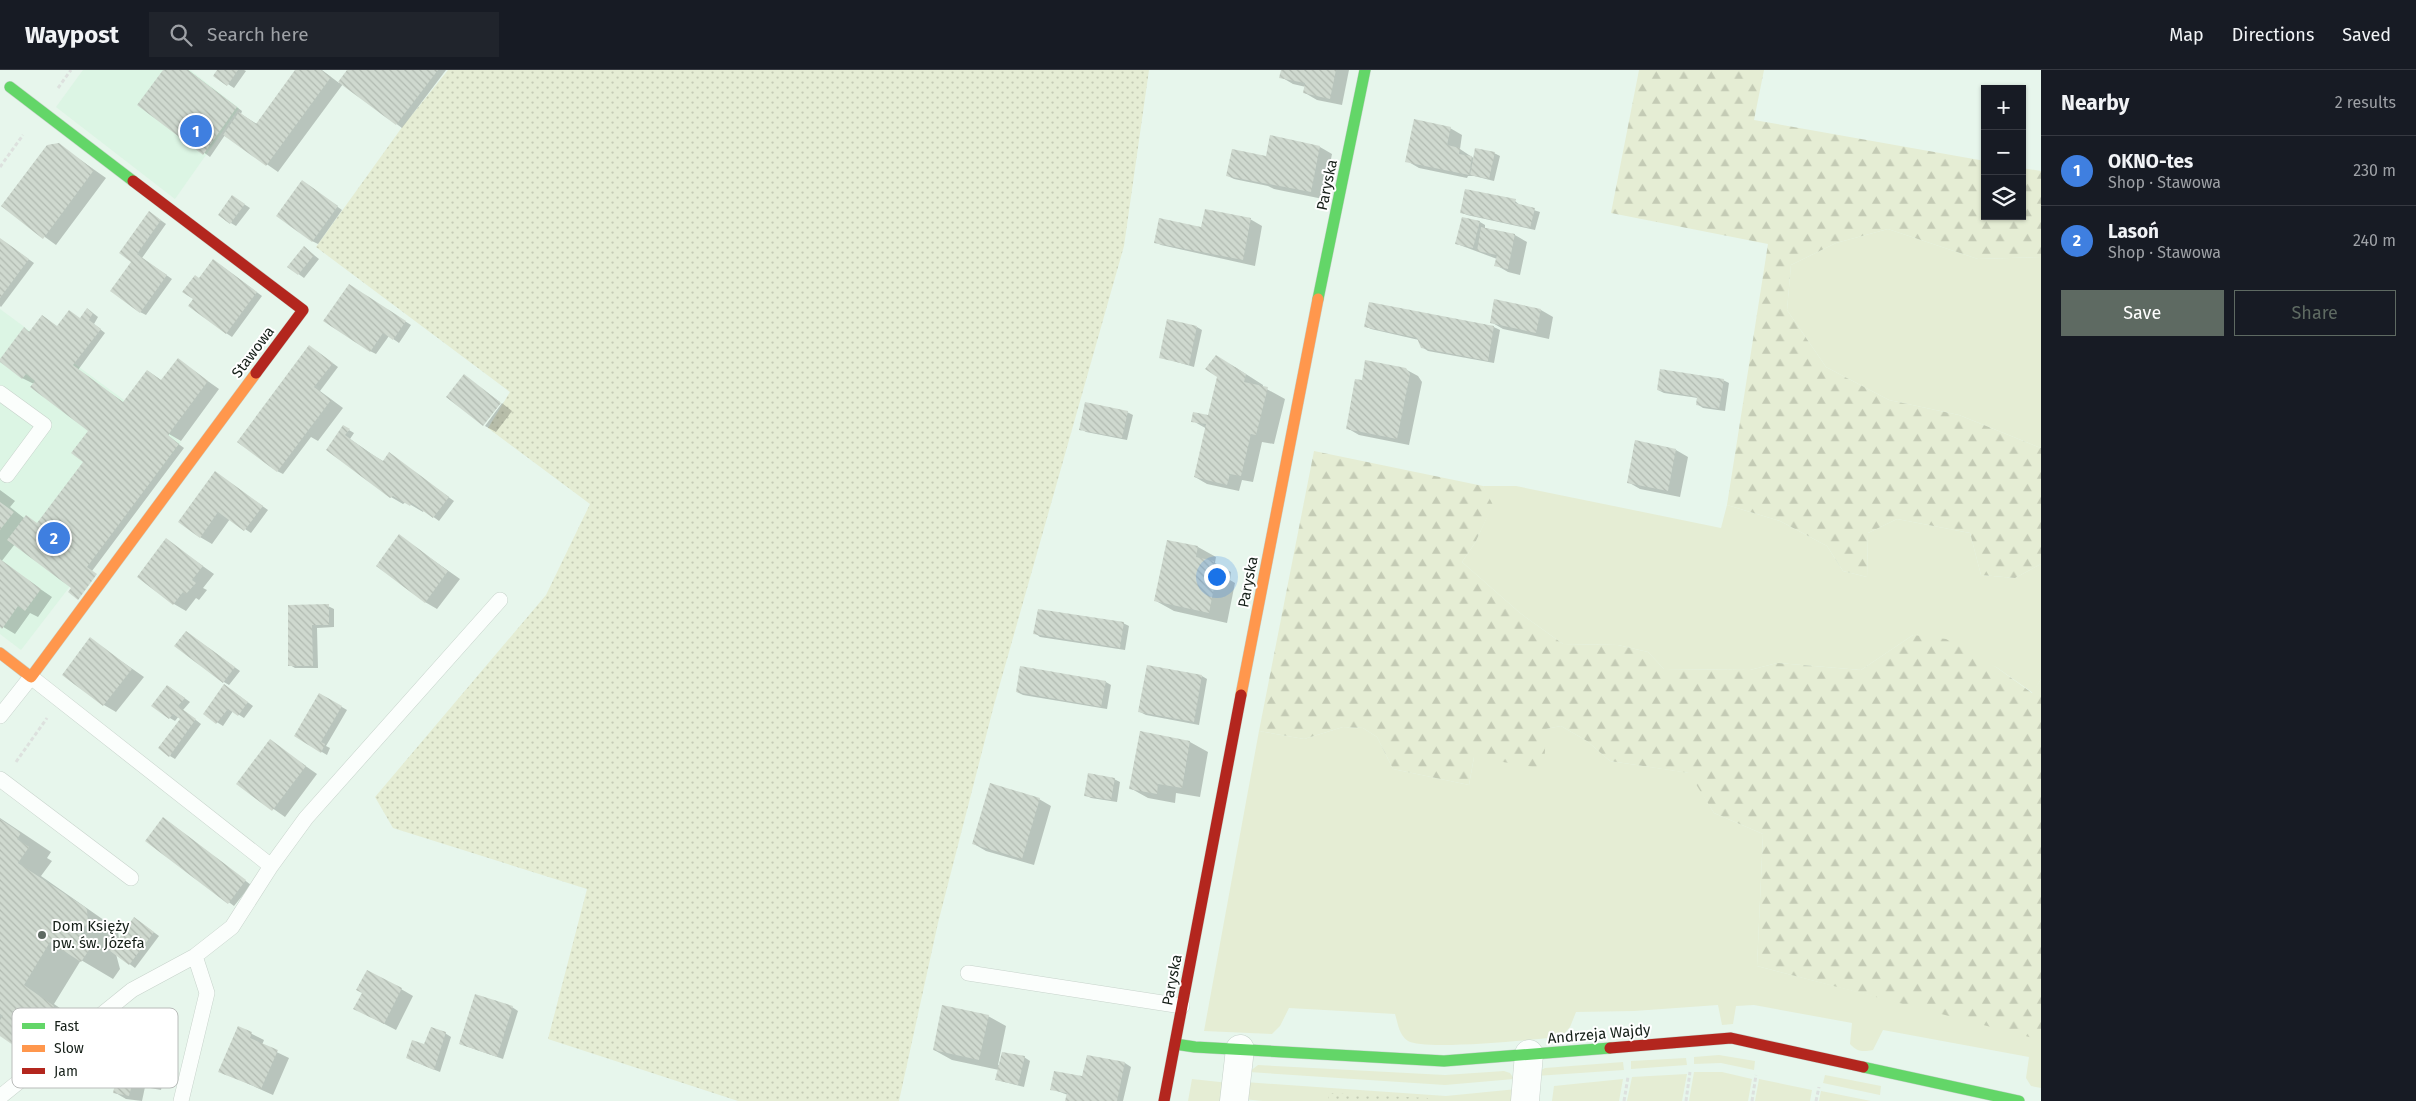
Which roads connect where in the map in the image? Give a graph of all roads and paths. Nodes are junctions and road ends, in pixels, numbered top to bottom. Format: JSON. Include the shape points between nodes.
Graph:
{"nodes":[{"id":1,"x":1365,"y":70,"type":"edge"},
{"id":2,"x":18,"y":76,"type":"dead end"},
{"id":3,"x":0,"y":393,"type":"edge"},
{"id":4,"x":7,"y":475,"type":"dead end"},
{"id":5,"x":500,"y":600,"type":"dead end"},
{"id":6,"x":0,"y":653,"type":"edge"},
{"id":7,"x":31,"y":677,"type":"junction"},
{"id":8,"x":60,"y":700,"type":"junction"},
{"id":9,"x":0,"y":716,"type":"edge"},
{"id":10,"x":1,"y":780,"type":"edge"},
{"id":11,"x":271,"y":866,"type":"junction"},
{"id":12,"x":131,"y":878,"type":"dead end"},
{"id":13,"x":195,"y":956,"type":"junction"},
{"id":14,"x":968,"y":973,"type":"dead end"},
{"id":15,"x":1182,"y":1006,"type":"junction"},
{"id":16,"x":110,"y":1008,"type":"edge"},
{"id":17,"x":1175,"y":1044,"type":"junction"},
{"id":18,"x":1240,"y":1049,"type":"junction"},
{"id":19,"x":1529,"y":1054,"type":"junction"},
{"id":20,"x":12,"y":1087,"type":"edge"},
{"id":21,"x":0,"y":1097,"type":"edge"},
{"id":22,"x":181,"y":1101,"type":"edge"},
{"id":23,"x":1164,"y":1101,"type":"edge"},
{"id":24,"x":1234,"y":1101,"type":"edge"},
{"id":25,"x":1525,"y":1101,"type":"edge"},
{"id":26,"x":2019,"y":1101,"type":"edge"}],
"edges":[{"from":1,"to":15,"type":"street","name":"Paryska","via":[[1292,428]]},
{"from":2,"to":7,"type":"street","name":"Stawowa","via":[[7,90],[303,310]]},
{"from":3,"to":4,"type":"lane","via":[[44,425]]},
{"from":5,"to":11,"type":"lane","via":[[306,818]]},
{"from":6,"to":7,"type":"street"},
{"from":7,"to":8,"type":"lane"},
{"from":7,"to":9,"type":"lane"},
{"from":8,"to":10,"type":"path"},
{"from":8,"to":11,"type":"lane"},
{"from":10,"to":12,"type":"lane"},
{"from":11,"to":13,"type":"lane","via":[[232,927]]},
{"from":13,"to":16,"type":"lane","via":[[132,990]]},
{"from":13,"to":22,"type":"lane","via":[[206,993]]},
{"from":14,"to":15,"type":"lane"},
{"from":15,"to":17,"type":"street","name":"Paryska"},
{"from":17,"to":18,"type":"street","name":"Andrzeja Wajdy"},
{"from":17,"to":23,"type":"street","name":"Paryska"},
{"from":18,"to":19,"type":"street","name":"Andrzeja Wajdy","via":[[1444,1061]]},
{"from":18,"to":24,"type":"street"},
{"from":19,"to":25,"type":"street"},
{"from":19,"to":26,"type":"street","name":"Andrzeja Wajdy","via":[[1731,1038]]},
{"from":20,"to":21,"type":"lane"}]}
